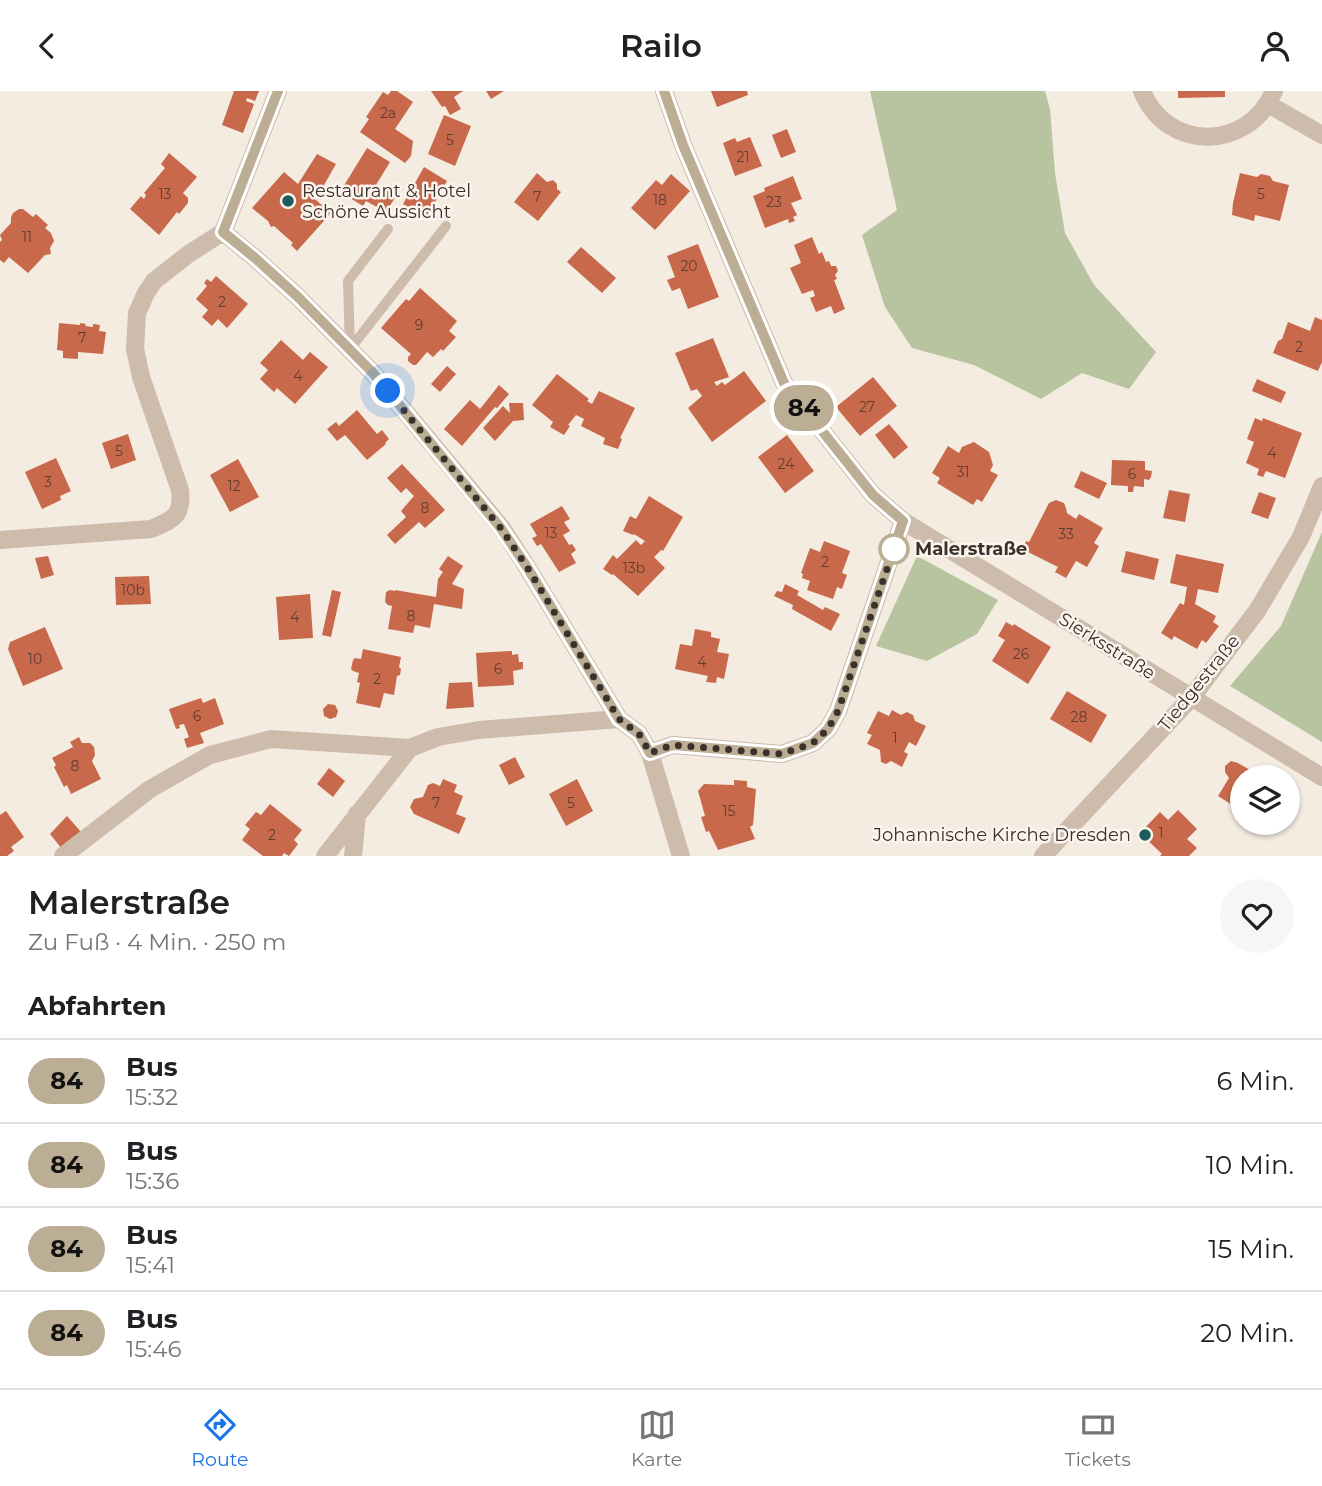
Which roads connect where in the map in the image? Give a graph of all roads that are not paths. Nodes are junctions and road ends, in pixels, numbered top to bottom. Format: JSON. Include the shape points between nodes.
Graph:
{"nodes":[{"id":1,"x":278,"y":91,"type":"edge"},
{"id":2,"x":664,"y":91,"type":"edge"},
{"id":3,"x":1142,"y":91,"type":"edge"},
{"id":4,"x":1271,"y":97,"type":"edge"},
{"id":5,"x":1322,"y":135,"type":"edge"},
{"id":6,"x":446,"y":226,"type":"dead end"},
{"id":7,"x":388,"y":229,"type":"dead end"},
{"id":8,"x":223,"y":232,"type":"junction"},
{"id":9,"x":351,"y":349,"type":"junction"},
{"id":10,"x":1322,"y":486,"type":"edge"},
{"id":11,"x":903,"y":521,"type":"junction"},
{"id":12,"x":0,"y":540,"type":"edge"},
{"id":13,"x":1191,"y":698,"type":"junction"},
{"id":14,"x":619,"y":719,"type":"junction"},
{"id":15,"x":410,"y":748,"type":"junction"},
{"id":16,"x":650,"y":753,"type":"junction"},
{"id":17,"x":1322,"y":777,"type":"edge"},
{"id":18,"x":357,"y":814,"type":"junction"},
{"id":19,"x":63,"y":856,"type":"edge"},
{"id":20,"x":325,"y":856,"type":"edge"},
{"id":21,"x":353,"y":856,"type":"edge"},
{"id":22,"x":681,"y":856,"type":"edge"},
{"id":23,"x":1043,"y":856,"type":"edge"}],
"edges":[{"from":1,"to":8,"type":"street"},
{"from":2,"to":11,"type":"street","name":"Sierksstraße","via":[[784,383],[873,495]]},
{"from":3,"to":4,"type":"street","via":[[1165,123],[1197,137],[1221,136],[1243,128]]},
{"from":4,"to":5,"type":"street"},
{"from":6,"to":9,"type":"lane"},
{"from":7,"to":9,"type":"lane","via":[[348,281]]},
{"from":8,"to":9,"type":"street"},
{"from":8,"to":12,"type":"street","via":[[154,281],[137,313],[135,349],[180,490],[178,512],[151,529]]},
{"from":9,"to":14,"type":"street","via":[[500,527]]},
{"from":10,"to":13,"type":"street","name":"Tiedgestraße","via":[[1301,537],[1257,611]]},
{"from":11,"to":13,"type":"street","name":"Sierksstraße"},
{"from":11,"to":16,"type":"street","via":[[838,711],[813,743],[782,754],[673,745]]},
{"from":13,"to":17,"type":"street","name":"Sierksstraße"},
{"from":13,"to":23,"type":"street","name":"Tiedgestraße"},
{"from":14,"to":15,"type":"street","via":[[479,730],[438,737]]},
{"from":14,"to":16,"type":"street","via":[[639,734]]},
{"from":15,"to":18,"type":"street"},
{"from":15,"to":19,"type":"street","via":[[271,739],[210,755],[150,789]]},
{"from":16,"to":22,"type":"street"},
{"from":18,"to":20,"type":"street"},
{"from":18,"to":21,"type":"street"}]}
